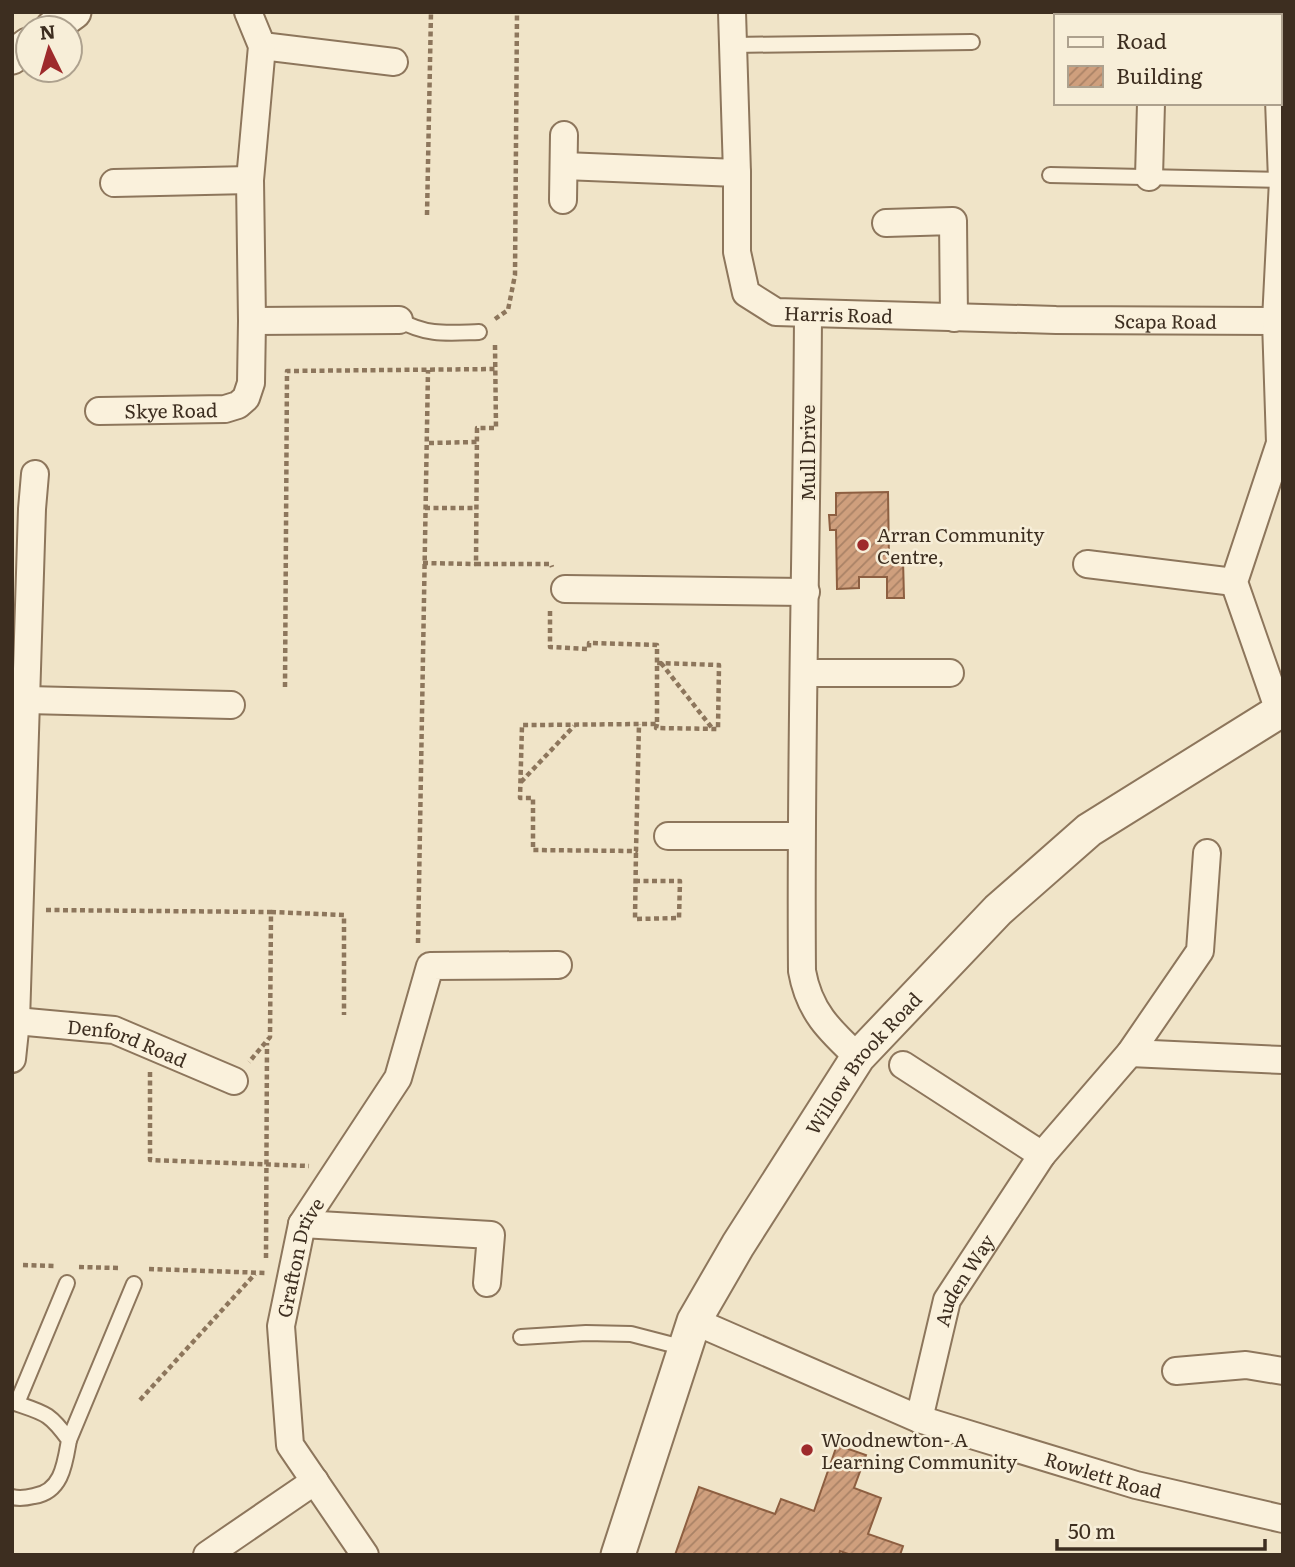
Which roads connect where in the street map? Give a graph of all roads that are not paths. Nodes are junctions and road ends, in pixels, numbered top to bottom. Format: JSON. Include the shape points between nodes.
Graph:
{"nodes":[{"id":1,"x":248,"y":12,"type":"edge"},
{"id":2,"x":732,"y":12,"type":"edge"},
{"id":3,"x":972,"y":42,"type":"dead end"},
{"id":4,"x":733,"y":45,"type":"junction"},
{"id":5,"x":262,"y":46,"type":"junction"},
{"id":6,"x":394,"y":62,"type":"dead end"},
{"id":7,"x":1151,"y":105,"type":"edge"},
{"id":8,"x":1279,"y":105,"type":"edge"},
{"id":9,"x":564,"y":135,"type":"dead end"},
{"id":10,"x":564,"y":166,"type":"junction"},
{"id":11,"x":737,"y":173,"type":"junction"},
{"id":12,"x":1051,"y":175,"type":"dead end"},
{"id":13,"x":1149,"y":177,"type":"junction"},
{"id":14,"x":250,"y":180,"type":"junction"},
{"id":15,"x":1282,"y":180,"type":"edge"},
{"id":16,"x":114,"y":183,"type":"dead end"},
{"id":17,"x":563,"y":200,"type":"dead end"},
{"id":18,"x":886,"y":223,"type":"dead end"},
{"id":19,"x":808,"y":314,"type":"junction"},
{"id":20,"x":954,"y":318,"type":"junction"},
{"id":21,"x":399,"y":320,"type":"joint"},
{"id":22,"x":1056,"y":320,"type":"joint"},
{"id":23,"x":252,"y":321,"type":"junction"},
{"id":24,"x":1276,"y":321,"type":"junction"},
{"id":25,"x":479,"y":331,"type":"road end"},
{"id":26,"x":99,"y":411,"type":"dead end"},
{"id":27,"x":1281,"y":443,"type":"edge"},
{"id":28,"x":35,"y":474,"type":"dead end"},
{"id":29,"x":22,"y":509,"type":"edge"},
{"id":30,"x":1087,"y":564,"type":"dead end"},
{"id":31,"x":1234,"y":582,"type":"junction"},
{"id":32,"x":555,"y":591,"type":"road end"},
{"id":33,"x":806,"y":592,"type":"junction"},
{"id":34,"x":805,"y":673,"type":"junction"},
{"id":35,"x":950,"y":673,"type":"dead end"},
{"id":36,"x":27,"y":700,"type":"junction"},
{"id":37,"x":232,"y":705,"type":"dead end"},
{"id":38,"x":1281,"y":710,"type":"edge"},
{"id":39,"x":668,"y":836,"type":"dead end"},
{"id":40,"x":801,"y":836,"type":"junction"},
{"id":41,"x":17,"y":844,"type":"edge"},
{"id":42,"x":1207,"y":853,"type":"dead end"},
{"id":43,"x":558,"y":965,"type":"dead end"},
{"id":44,"x":16,"y":1021,"type":"junction"},
{"id":45,"x":1130,"y":1053,"type":"junction"},
{"id":46,"x":858,"y":1057,"type":"junction"},
{"id":47,"x":12,"y":1059,"type":"edge"},
{"id":48,"x":1283,"y":1060,"type":"edge"},
{"id":49,"x":903,"y":1065,"type":"dead end"},
{"id":50,"x":234,"y":1080,"type":"road end"},
{"id":51,"x":1042,"y":1155,"type":"junction"},
{"id":52,"x":302,"y":1224,"type":"junction"},
{"id":53,"x":66,"y":1283,"type":"dead end"},
{"id":54,"x":487,"y":1283,"type":"dead end"},
{"id":55,"x":134,"y":1284,"type":"dead end"},
{"id":56,"x":689,"y":1334,"type":"junction"},
{"id":57,"x":521,"y":1337,"type":"dead end"},
{"id":58,"x":1176,"y":1371,"type":"dead end"},
{"id":59,"x":1283,"y":1371,"type":"edge"},
{"id":60,"x":15,"y":1403,"type":"edge"},
{"id":61,"x":919,"y":1419,"type":"junction"},
{"id":62,"x":69,"y":1440,"type":"junction"},
{"id":63,"x":315,"y":1481,"type":"junction"},
{"id":64,"x":12,"y":1497,"type":"edge"},
{"id":65,"x":1283,"y":1519,"type":"edge"},
{"id":66,"x":206,"y":1555,"type":"edge"},
{"id":67,"x":365,"y":1555,"type":"edge"},
{"id":68,"x":618,"y":1555,"type":"edge"}],
"edges":[{"from":1,"to":5,"type":"street","name":"Skye Road"},
{"from":2,"to":4,"type":"street","name":"Harris Road"},
{"from":3,"to":4,"type":"lane"},
{"from":4,"to":11,"type":"street","name":"Harris Road"},
{"from":5,"to":6,"type":"street"},
{"from":5,"to":14,"type":"street","name":"Skye Road"},
{"from":7,"to":13,"type":"street"},
{"from":8,"to":15,"type":"street"},
{"from":9,"to":10,"type":"street"},
{"from":10,"to":11,"type":"street"},
{"from":10,"to":17,"type":"street"},
{"from":11,"to":19,"type":"street","name":"Harris Road","via":[[737,252],[746,293],[776,313]]},
{"from":12,"to":13,"type":"lane"},
{"from":13,"to":15,"type":"lane"},
{"from":14,"to":16,"type":"street"},
{"from":14,"to":23,"type":"street","name":"Skye Road"},
{"from":15,"to":24,"type":"street"},
{"from":18,"to":20,"type":"street","via":[[953,222]]},
{"from":19,"to":20,"type":"street","name":"Harris Road"},
{"from":19,"to":33,"type":"street","name":"Mull Drive"},
{"from":20,"to":22,"type":"street","name":"Harris Road"},
{"from":21,"to":23,"type":"street"},
{"from":21,"to":25,"type":"lane","via":[[419,331]]},
{"from":22,"to":24,"type":"street","name":"Scapa Road"},
{"from":23,"to":26,"type":"street","name":"Skye Road","via":[[251,383],[238,405]]},
{"from":24,"to":27,"type":"street"},
{"from":27,"to":31,"type":"street"},
{"from":28,"to":29,"type":"street"},
{"from":29,"to":36,"type":"street"},
{"from":30,"to":31,"type":"street"},
{"from":31,"to":38,"type":"street"},
{"from":32,"to":33,"type":"street"},
{"from":33,"to":34,"type":"street","name":"Mull Drive"},
{"from":34,"to":35,"type":"street"},
{"from":34,"to":40,"type":"street","name":"Mull Drive"},
{"from":36,"to":37,"type":"street"},
{"from":36,"to":41,"type":"street"},
{"from":38,"to":46,"type":"street","name":"Willow Brook Road","via":[[1089,831],[998,910]]},
{"from":39,"to":40,"type":"street"},
{"from":40,"to":46,"type":"street","name":"Mull Drive","via":[[806,992],[829,1030]]},
{"from":41,"to":44,"type":"street"},
{"from":42,"to":45,"type":"street","name":"Auden Way","via":[[1200,951]]},
{"from":43,"to":52,"type":"street","name":"Grafton Drive","via":[[430,967],[398,1078]]},
{"from":44,"to":47,"type":"street"},
{"from":44,"to":50,"type":"street","name":"Denford Road","via":[[114,1030]]},
{"from":45,"to":48,"type":"street"},
{"from":45,"to":51,"type":"street","name":"Auden Way"},
{"from":46,"to":56,"type":"street","name":"Willow Brook Road","via":[[738,1245]]},
{"from":49,"to":51,"type":"street"},
{"from":51,"to":61,"type":"street","name":"Auden Way","via":[[947,1300]]},
{"from":52,"to":54,"type":"street","via":[[491,1235]]},
{"from":52,"to":63,"type":"street","name":"Grafton Drive","via":[[279,1274],[281,1326],[290,1445]]},
{"from":53,"to":60,"type":"lane"},
{"from":55,"to":62,"type":"lane"},
{"from":56,"to":57,"type":"lane"},
{"from":56,"to":61,"type":"street","name":"Rowlett Road"},
{"from":56,"to":68,"type":"street","name":"Willow Brook Road"},
{"from":58,"to":59,"type":"street","via":[[1246,1365]]},
{"from":60,"to":62,"type":"lane","via":[[55,1420]]},
{"from":61,"to":65,"type":"street","name":"Rowlett Road","via":[[1136,1485]]},
{"from":62,"to":64,"type":"lane","via":[[57,1484],[40,1496]]},
{"from":63,"to":66,"type":"street"},
{"from":63,"to":67,"type":"street","name":"Grafton Drive"}]}
